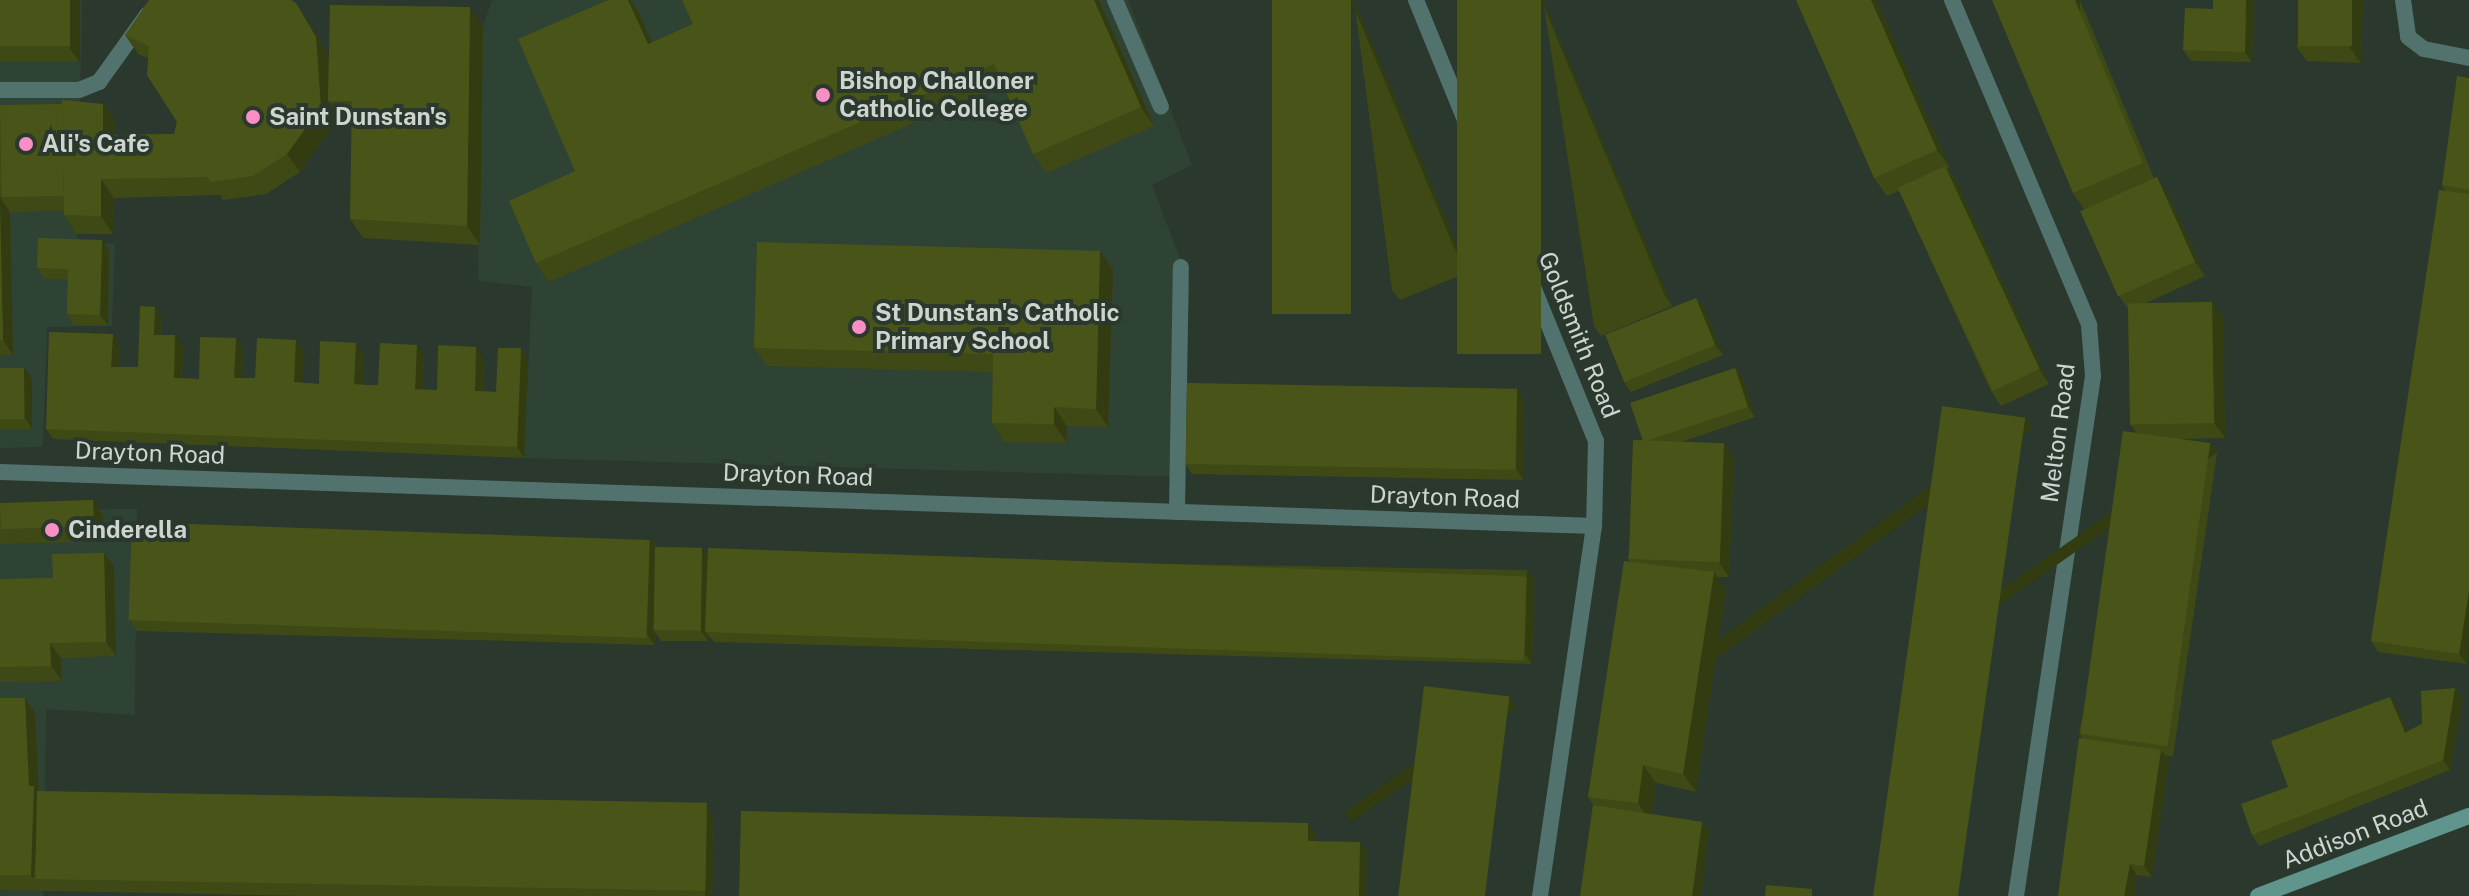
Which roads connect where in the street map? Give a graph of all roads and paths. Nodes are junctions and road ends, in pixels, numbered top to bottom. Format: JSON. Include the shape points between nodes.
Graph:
{"nodes":[{"id":1,"x":167,"y":0,"type":"edge"},
{"id":2,"x":1115,"y":0,"type":"edge"},
{"id":3,"x":1416,"y":0,"type":"edge"},
{"id":4,"x":1952,"y":0,"type":"edge"},
{"id":5,"x":2403,"y":0,"type":"edge"},
{"id":6,"x":2469,"y":58,"type":"edge"},
{"id":7,"x":0,"y":90,"type":"edge"},
{"id":8,"x":1161,"y":107,"type":"dead end"},
{"id":9,"x":1181,"y":267,"type":"dead end"},
{"id":10,"x":0,"y":472,"type":"edge"},
{"id":11,"x":1177,"y":512,"type":"junction"},
{"id":12,"x":1594,"y":526,"type":"junction"},
{"id":13,"x":2469,"y":816,"type":"edge"},
{"id":14,"x":1540,"y":896,"type":"edge"},
{"id":15,"x":2016,"y":896,"type":"edge"},
{"id":16,"x":2258,"y":896,"type":"edge"}],
"edges":[{"from":1,"to":7,"type":"street","via":[[147,15],[106,74],[79,90]]},
{"from":2,"to":8,"type":"street"},
{"from":3,"to":12,"type":"street","name":"Goldsmith Road","via":[[1596,441]]},
{"from":4,"to":15,"type":"street","name":"Melton Road","via":[[2089,325],[2093,376]]},
{"from":5,"to":6,"type":"street","via":[[2408,37],[2424,49]]},
{"from":9,"to":11,"type":"street"},
{"from":10,"to":11,"type":"street","name":"Drayton Road"},
{"from":11,"to":12,"type":"street","name":"Drayton Road"},
{"from":12,"to":14,"type":"street","name":"Goldsmith Road"},
{"from":13,"to":16,"type":"main road","name":"Addison Road"}]}
